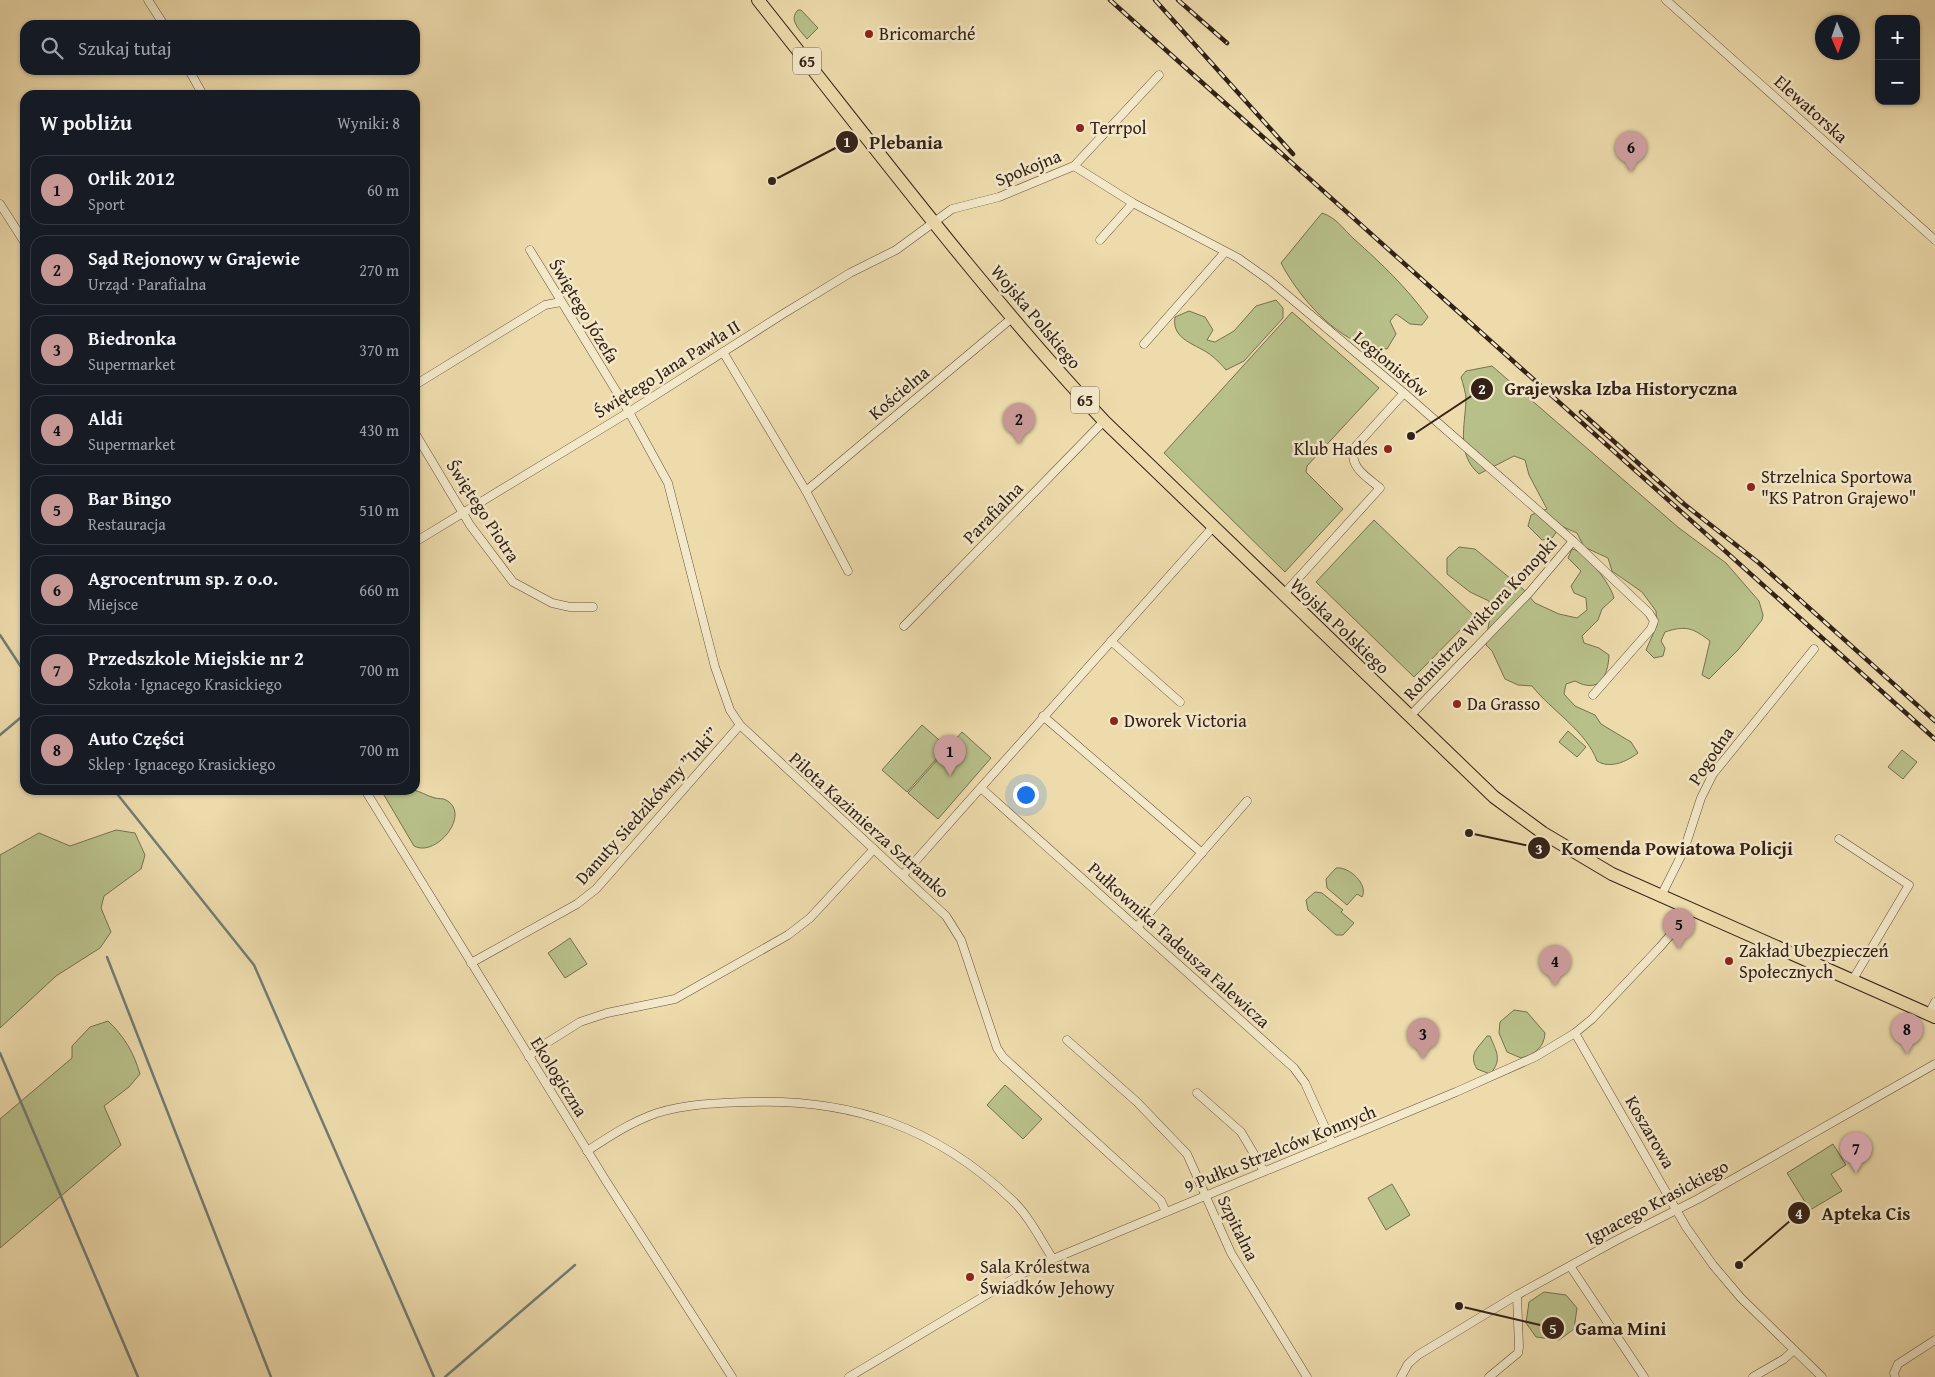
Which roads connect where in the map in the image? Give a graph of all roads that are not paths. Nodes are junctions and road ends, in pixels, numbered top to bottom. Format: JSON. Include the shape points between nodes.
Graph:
{"nodes":[{"id":1,"x":148,"y":0,"type":"edge"},
{"id":2,"x":758,"y":0,"type":"edge"},
{"id":3,"x":1666,"y":0,"type":"edge"},
{"id":4,"x":161,"y":20,"type":"edge"},
{"id":5,"x":191,"y":75,"type":"edge"},
{"id":6,"x":1159,"y":75,"type":"dead end"},
{"id":7,"x":200,"y":90,"type":"edge"},
{"id":8,"x":1074,"y":166,"type":"junction"},
{"id":9,"x":1133,"y":203,"type":"junction"},
{"id":10,"x":0,"y":204,"type":"edge"},
{"id":11,"x":934,"y":220,"type":"junction"},
{"id":12,"x":20,"y":235,"type":"edge"},
{"id":13,"x":1100,"y":240,"type":"dead end"},
{"id":14,"x":1935,"y":240,"type":"edge"},
{"id":15,"x":530,"y":250,"type":"dead end"},
{"id":16,"x":1225,"y":252,"type":"junction"},
{"id":17,"x":561,"y":302,"type":"junction"},
{"id":18,"x":1012,"y":318,"type":"junction"},
{"id":19,"x":1144,"y":344,"type":"dead end"},
{"id":20,"x":723,"y":352,"type":"junction"},
{"id":21,"x":420,"y":382,"type":"edge"},
{"id":22,"x":1404,"y":393,"type":"junction"},
{"id":23,"x":630,"y":412,"type":"junction"},
{"id":24,"x":1104,"y":421,"type":"junction"},
{"id":25,"x":420,"y":441,"type":"edge"},
{"id":26,"x":806,"y":491,"type":"junction"},
{"id":27,"x":463,"y":512,"type":"junction"},
{"id":28,"x":1213,"y":527,"type":"junction"},
{"id":29,"x":420,"y":539,"type":"edge"},
{"id":30,"x":1573,"y":541,"type":"junction"},
{"id":31,"x":848,"y":571,"type":"dead end"},
{"id":32,"x":1283,"y":595,"type":"junction"},
{"id":33,"x":594,"y":607,"type":"dead end"},
{"id":34,"x":904,"y":626,"type":"dead end"},
{"id":35,"x":1111,"y":641,"type":"junction"},
{"id":36,"x":1814,"y":649,"type":"dead end"},
{"id":37,"x":1593,"y":695,"type":"dead end"},
{"id":38,"x":1180,"y":702,"type":"dead end"},
{"id":39,"x":1043,"y":716,"type":"junction"},
{"id":40,"x":1409,"y":717,"type":"junction"},
{"id":41,"x":740,"y":725,"type":"junction"},
{"id":42,"x":980,"y":788,"type":"junction"},
{"id":43,"x":368,"y":795,"type":"edge"},
{"id":44,"x":1247,"y":801,"type":"dead end"},
{"id":45,"x":1839,"y":839,"type":"dead end"},
{"id":46,"x":874,"y":849,"type":"junction"},
{"id":47,"x":1202,"y":853,"type":"junction"},
{"id":48,"x":903,"y":875,"type":"junction"},
{"id":49,"x":1661,"y":896,"type":"junction"},
{"id":50,"x":1692,"y":910,"type":"junction"},
{"id":51,"x":1137,"y":927,"type":"junction"},
{"id":52,"x":471,"y":963,"type":"junction"},
{"id":53,"x":1852,"y":980,"type":"junction"},
{"id":54,"x":1935,"y":1002,"type":"edge"},
{"id":55,"x":1932,"y":1016,"type":"edge"},
{"id":56,"x":1575,"y":1033,"type":"junction"},
{"id":57,"x":1067,"y":1040,"type":"dead end"},
{"id":58,"x":529,"y":1057,"type":"junction"},
{"id":59,"x":1935,"y":1064,"type":"edge"},
{"id":60,"x":1197,"y":1093,"type":"dead end"},
{"id":61,"x":1332,"y":1143,"type":"junction"},
{"id":62,"x":587,"y":1150,"type":"junction"},
{"id":63,"x":1264,"y":1171,"type":"junction"},
{"id":64,"x":1205,"y":1196,"type":"junction"},
{"id":65,"x":1677,"y":1210,"type":"junction"},
{"id":66,"x":1166,"y":1212,"type":"junction"},
{"id":67,"x":1053,"y":1259,"type":"junction"},
{"id":68,"x":1570,"y":1266,"type":"junction"},
{"id":69,"x":1517,"y":1295,"type":"junction"},
{"id":70,"x":1935,"y":1340,"type":"edge"},
{"id":71,"x":1794,"y":1350,"type":"junction"},
{"id":72,"x":732,"y":1377,"type":"edge"},
{"id":73,"x":849,"y":1377,"type":"edge"},
{"id":74,"x":1307,"y":1377,"type":"edge"},
{"id":75,"x":1401,"y":1377,"type":"edge"},
{"id":76,"x":1489,"y":1377,"type":"edge"},
{"id":77,"x":1644,"y":1377,"type":"edge"},
{"id":78,"x":1753,"y":1377,"type":"edge"},
{"id":79,"x":1822,"y":1377,"type":"edge"},
{"id":80,"x":1895,"y":1377,"type":"edge"}],
"edges":[{"from":1,"to":4,"type":"street"},
{"from":2,"to":11,"type":"main road","name":"Wojska Polskiego","number":"65"},
{"from":3,"to":14,"type":"street","name":"Elewatorska"},
{"from":5,"to":7,"type":"street"},
{"from":6,"to":8,"type":"street","name":"Spokojna"},
{"from":8,"to":9,"type":"street","name":"Legionistów"},
{"from":8,"to":11,"type":"street","name":"Spokojna","via":[[999,197],[961,205]]},
{"from":9,"to":13,"type":"street"},
{"from":9,"to":16,"type":"street","name":"Legionistów"},
{"from":10,"to":12,"type":"street"},
{"from":11,"to":18,"type":"main road","name":"Wojska Polskiego","number":"65"},
{"from":11,"to":20,"type":"street","name":"Świętego Jana Pawła II","via":[[896,250],[850,273]]},
{"from":15,"to":17,"type":"street","name":"Świętego Józefa"},
{"from":16,"to":19,"type":"street"},
{"from":16,"to":22,"type":"street","name":"Legionistów","via":[[1269,280]]},
{"from":17,"to":21,"type":"street","via":[[545,305]]},
{"from":17,"to":23,"type":"street","name":"Świętego Józefa"},
{"from":18,"to":24,"type":"main road","name":"Wojska Polskiego","number":"65"},
{"from":18,"to":26,"type":"street","name":"Kościelna"},
{"from":20,"to":23,"type":"street","name":"Świętego Jana Pawła II"},
{"from":20,"to":26,"type":"street"},
{"from":22,"to":30,"type":"street","name":"Legionistów"},
{"from":22,"to":32,"type":"street","via":[[1352,452],[1357,468],[1380,488]]},
{"from":23,"to":27,"type":"street","name":"Świętego Jana Pawła II"},
{"from":23,"to":41,"type":"street","name":"Pilota Kazimierza Sztramko","via":[[668,483],[715,667],[730,710]]},
{"from":24,"to":28,"type":"main road","name":"Wojska Polskiego","number":"65"},
{"from":24,"to":34,"type":"street","name":"Parafialna"},
{"from":25,"to":27,"type":"street","name":"Świętego Piotra"},
{"from":26,"to":31,"type":"street"},
{"from":27,"to":29,"type":"street","name":"Świętego Jana Pawła II"},
{"from":27,"to":33,"type":"street","name":"Świętego Piotra","via":[[470,526],[516,585],[560,605]]},
{"from":28,"to":32,"type":"main road","name":"Wojska Polskiego","number":"65"},
{"from":28,"to":35,"type":"street"},
{"from":30,"to":37,"type":"street","name":"Legionistów","via":[[1654,621],[1651,629]]},
{"from":30,"to":40,"type":"street","name":"Rotmistrza Wiktora Konopki","via":[[1529,593]]},
{"from":32,"to":40,"type":"main road","name":"Wojska Polskiego","number":"65"},
{"from":35,"to":38,"type":"street"},
{"from":35,"to":39,"type":"street"},
{"from":36,"to":49,"type":"street","name":"Pogodna","via":[[1714,774],[1701,798],[1684,850]]},
{"from":39,"to":42,"type":"street"},
{"from":39,"to":47,"type":"street"},
{"from":40,"to":49,"type":"main road","name":"Wojska Polskiego","number":"65","via":[[1494,797],[1543,833],[1589,862]]},
{"from":41,"to":46,"type":"street","name":"Pilota Kazimierza Sztramko"},
{"from":41,"to":52,"type":"street","name":"Danuty Siedzikówny ”Inki”","via":[[596,889],[577,904]]},
{"from":42,"to":48,"type":"street"},
{"from":42,"to":51,"type":"street","name":"Pułkownika Tadeusza Falewicza"},
{"from":43,"to":52,"type":"street","name":"Ekologiczna"},
{"from":44,"to":47,"type":"street"},
{"from":45,"to":53,"type":"street","via":[[1909,885]]},
{"from":46,"to":48,"type":"street","name":"Pilota Kazimierza Sztramko"},
{"from":46,"to":58,"type":"street","via":[[810,918],[788,936],[675,999],[580,1022]]},
{"from":47,"to":51,"type":"street"},
{"from":48,"to":66,"type":"street","name":"Pilota Kazimierza Sztramko","via":[[938,907],[957,931],[997,1048],[1003,1057],[1161,1201]]},
{"from":49,"to":50,"type":"main road","name":"Wojska Polskiego","number":"65"},
{"from":50,"to":53,"type":"main road","name":"Wojska Polskiego","number":"65"},
{"from":50,"to":56,"type":"street","name":"9 Pułku Strzelców Konnych","via":[[1592,1019]]},
{"from":51,"to":61,"type":"street","name":"Pułkownika Tadeusza Falewicza","via":[[1294,1068],[1305,1083]]},
{"from":52,"to":58,"type":"street","name":"Ekologiczna"},
{"from":53,"to":55,"type":"main road","name":"Wojska Polskiego","number":"65"},
{"from":54,"to":55,"type":"street"},
{"from":56,"to":61,"type":"street","name":"9 Pułku Strzelców Konnych","via":[[1509,1070]]},
{"from":56,"to":65,"type":"street","name":"Koszarowa"},
{"from":57,"to":64,"type":"street","name":"Szpitalna","via":[[1137,1102],[1183,1149],[1194,1166]]},
{"from":58,"to":62,"type":"street","name":"Ekologiczna"},
{"from":59,"to":65,"type":"street","name":"Ignacego Krasickiego"},
{"from":60,"to":63,"type":"street","via":[[1240,1132]]},
{"from":61,"to":63,"type":"street","name":"9 Pułku Strzelców Konnych"},
{"from":62,"to":67,"type":"street","via":[[626,1126],[686,1106],[772,1101],[844,1109],[882,1119],[930,1138],[954,1155],[1012,1200]]},
{"from":62,"to":72,"type":"street","name":"Ekologiczna"},
{"from":63,"to":64,"type":"street","name":"9 Pułku Strzelców Konnych"},
{"from":64,"to":66,"type":"street","name":"9 Pułku Strzelców Konnych"},
{"from":64,"to":74,"type":"street","name":"Szpitalna","via":[[1231,1253]]},
{"from":65,"to":68,"type":"street","name":"Ignacego Krasickiego"},
{"from":65,"to":71,"type":"street","name":"Koszarowa","via":[[1726,1282]]},
{"from":66,"to":67,"type":"street","name":"9 Pułku Strzelców Konnych"},
{"from":67,"to":73,"type":"street","name":"9 Pułku Strzelców Konnych","via":[[1018,1276]]},
{"from":68,"to":69,"type":"street","name":"Ignacego Krasickiego"},
{"from":68,"to":77,"type":"street"},
{"from":69,"to":75,"type":"street","name":"Ignacego Krasickiego","via":[[1418,1356],[1408,1364]]},
{"from":69,"to":76,"type":"street","via":[[1518,1353]]},
{"from":70,"to":80,"type":"street","via":[[1898,1364]]},
{"from":71,"to":78,"type":"street"},
{"from":71,"to":79,"type":"street","name":"Koszarowa"}]}
